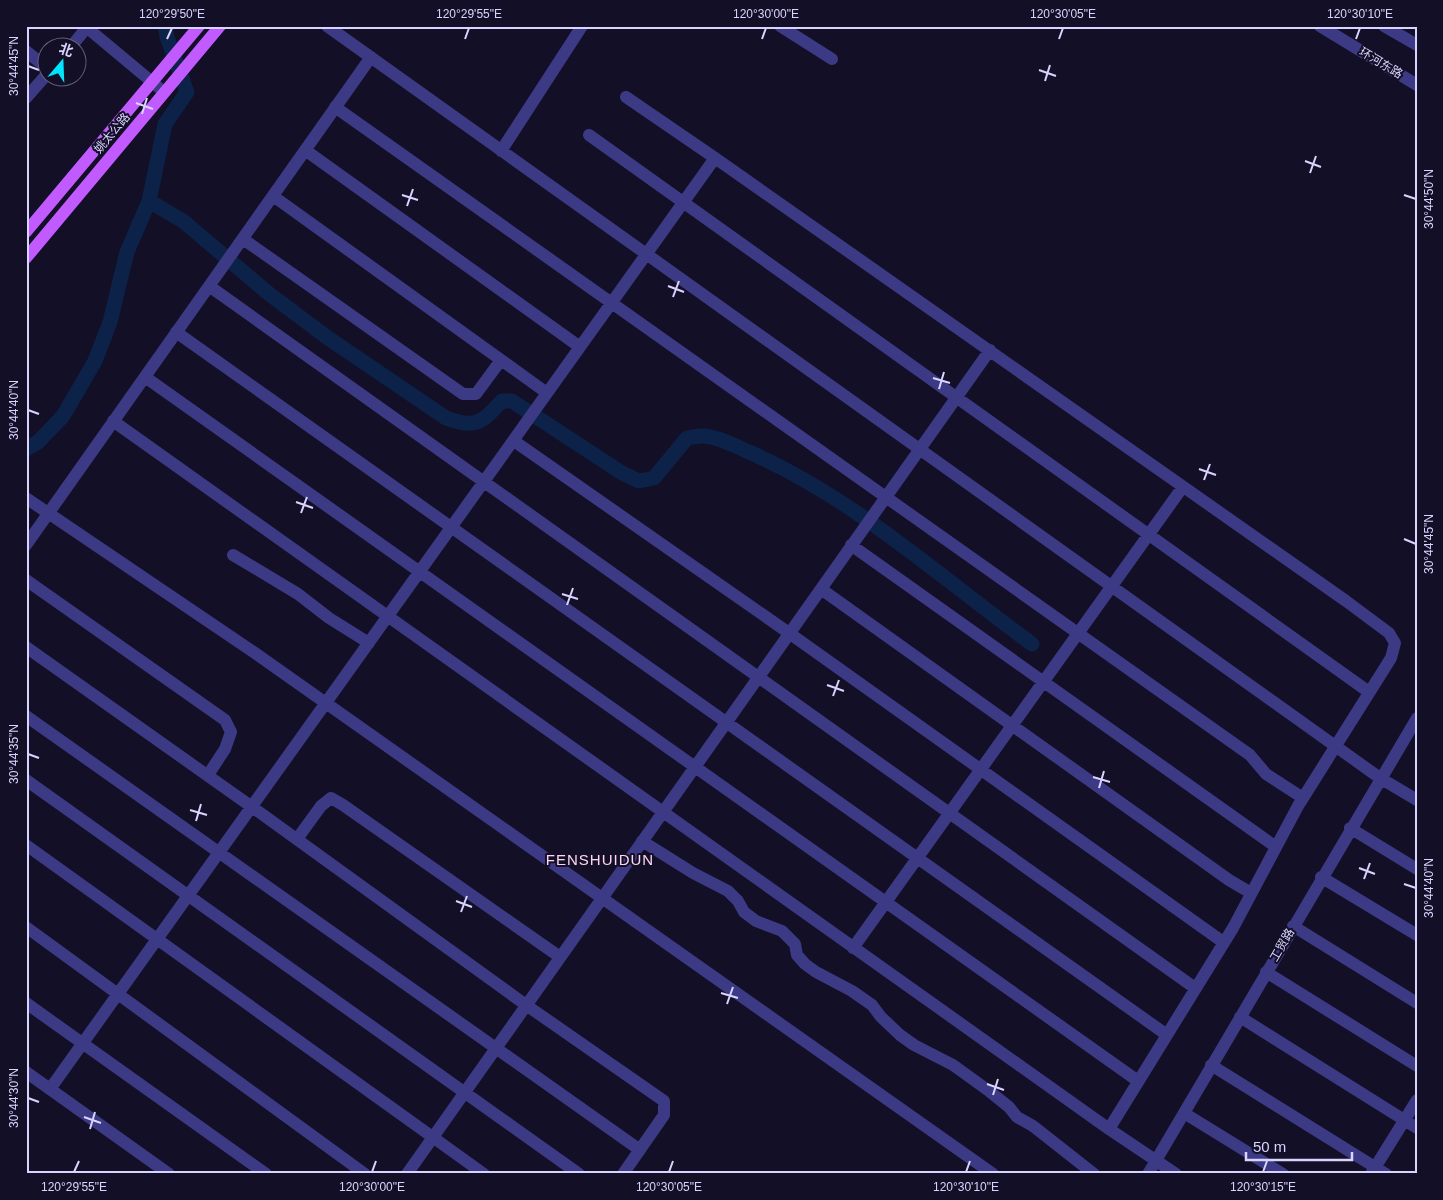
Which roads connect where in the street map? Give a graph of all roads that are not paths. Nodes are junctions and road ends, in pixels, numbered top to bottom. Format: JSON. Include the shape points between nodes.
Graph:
{"nodes":[{"id":1,"x":220,"y":26,"type":"edge"},
{"id":2,"x":327,"y":26,"type":"edge"},
{"id":3,"x":582,"y":26,"type":"edge"},
{"id":4,"x":780,"y":26,"type":"edge"},
{"id":5,"x":1320,"y":26,"type":"edge"},
{"id":6,"x":1384,"y":26,"type":"edge"},
{"id":7,"x":87,"y":27,"type":"edge"},
{"id":8,"x":196,"y":29,"type":"edge"},
{"id":9,"x":78,"y":38,"type":"edge"},
{"id":10,"x":1417,"y":45,"type":"edge"},
{"id":11,"x":26,"y":51,"type":"edge"},
{"id":12,"x":371,"y":57,"type":"junction"},
{"id":13,"x":832,"y":58,"type":"dead end"},
{"id":14,"x":38,"y":61,"type":"edge"},
{"id":15,"x":152,"y":82,"type":"junction"},
{"id":16,"x":38,"y":84,"type":"edge"},
{"id":17,"x":1417,"y":85,"type":"edge"},
{"id":18,"x":164,"y":92,"type":"junction"},
{"id":19,"x":626,"y":97,"type":"dead end"},
{"id":20,"x":26,"y":98,"type":"edge"},
{"id":21,"x":335,"y":107,"type":"junction"},
{"id":22,"x":589,"y":135,"type":"dead end"},
{"id":23,"x":305,"y":150,"type":"junction"},
{"id":24,"x":501,"y":151,"type":"junction"},
{"id":25,"x":715,"y":158,"type":"junction"},
{"id":26,"x":273,"y":196,"type":"junction"},
{"id":27,"x":684,"y":202,"type":"junction"},
{"id":28,"x":26,"y":232,"type":"edge"},
{"id":29,"x":242,"y":239,"type":"junction"},
{"id":30,"x":647,"y":254,"type":"junction"},
{"id":31,"x":26,"y":258,"type":"edge"},
{"id":32,"x":209,"y":286,"type":"junction"},
{"id":33,"x":612,"y":303,"type":"junction"},
{"id":34,"x":176,"y":332,"type":"junction"},
{"id":35,"x":580,"y":347,"type":"junction"},
{"id":36,"x":990,"y":350,"type":"junction"},
{"id":37,"x":501,"y":360,"type":"junction"},
{"id":38,"x":145,"y":377,"type":"junction"},
{"id":39,"x":957,"y":396,"type":"junction"},
{"id":40,"x":545,"y":397,"type":"junction"},
{"id":41,"x":114,"y":421,"type":"junction"},
{"id":42,"x":514,"y":441,"type":"junction"},
{"id":43,"x":920,"y":449,"type":"junction"},
{"id":44,"x":483,"y":483,"type":"junction"},
{"id":45,"x":1182,"y":488,"type":"junction"},
{"id":46,"x":886,"y":497,"type":"junction"},
{"id":47,"x":26,"y":498,"type":"edge"},
{"id":48,"x":49,"y":514,"type":"junction"},
{"id":49,"x":452,"y":527,"type":"junction"},
{"id":50,"x":1149,"y":534,"type":"junction"},
{"id":51,"x":855,"y":541,"type":"junction"},
{"id":52,"x":26,"y":545,"type":"edge"},
{"id":53,"x":233,"y":555,"type":"dead end"},
{"id":54,"x":420,"y":572,"type":"junction"},
{"id":55,"x":26,"y":580,"type":"edge"},
{"id":56,"x":1112,"y":586,"type":"junction"},
{"id":57,"x":821,"y":589,"type":"junction"},
{"id":58,"x":388,"y":616,"type":"junction"},
{"id":59,"x":789,"y":633,"type":"junction"},
{"id":60,"x":1078,"y":634,"type":"junction"},
{"id":61,"x":369,"y":643,"type":"junction"},
{"id":62,"x":26,"y":647,"type":"edge"},
{"id":63,"x":758,"y":678,"type":"junction"},
{"id":64,"x":1044,"y":682,"type":"junction"},
{"id":65,"x":1369,"y":692,"type":"junction"},
{"id":66,"x":326,"y":703,"type":"junction"},
{"id":67,"x":26,"y":716,"type":"edge"},
{"id":68,"x":726,"y":722,"type":"junction"},
{"id":69,"x":1415,"y":723,"type":"edge"},
{"id":70,"x":1012,"y":725,"type":"junction"},
{"id":71,"x":1336,"y":746,"type":"junction"},
{"id":72,"x":695,"y":766,"type":"junction"},
{"id":73,"x":981,"y":770,"type":"junction"},
{"id":74,"x":208,"y":775,"type":"junction"},
{"id":75,"x":1380,"y":778,"type":"junction"},
{"id":76,"x":26,"y":780,"type":"edge"},
{"id":77,"x":1303,"y":798,"type":"junction"},
{"id":78,"x":1417,"y":800,"type":"edge"},
{"id":79,"x":252,"y":806,"type":"junction"},
{"id":80,"x":663,"y":812,"type":"junction"},
{"id":81,"x":949,"y":814,"type":"junction"},
{"id":82,"x":1350,"y":828,"type":"junction"},
{"id":83,"x":297,"y":839,"type":"junction"},
{"id":84,"x":642,"y":841,"type":"junction"},
{"id":85,"x":26,"y":845,"type":"edge"},
{"id":86,"x":1276,"y":847,"type":"junction"},
{"id":87,"x":219,"y":852,"type":"junction"},
{"id":88,"x":918,"y":858,"type":"junction"},
{"id":89,"x":1417,"y":869,"type":"edge"},
{"id":90,"x":1322,"y":877,"type":"junction"},
{"id":91,"x":1251,"y":893,"type":"junction"},
{"id":92,"x":188,"y":896,"type":"junction"},
{"id":93,"x":602,"y":897,"type":"junction"},
{"id":94,"x":886,"y":902,"type":"junction"},
{"id":95,"x":1293,"y":926,"type":"junction"},
{"id":96,"x":26,"y":927,"type":"edge"},
{"id":97,"x":1417,"y":935,"type":"edge"},
{"id":98,"x":157,"y":939,"type":"junction"},
{"id":99,"x":1223,"y":942,"type":"junction"},
{"id":100,"x":853,"y":948,"type":"junction"},
{"id":101,"x":560,"y":957,"type":"junction"},
{"id":102,"x":1266,"y":972,"type":"junction"},
{"id":103,"x":1195,"y":988,"type":"junction"},
{"id":104,"x":118,"y":994,"type":"junction"},
{"id":105,"x":26,"y":1002,"type":"edge"},
{"id":106,"x":1417,"y":1003,"type":"edge"},
{"id":107,"x":526,"y":1005,"type":"junction"},
{"id":108,"x":1240,"y":1017,"type":"junction"},
{"id":109,"x":1167,"y":1034,"type":"junction"},
{"id":110,"x":83,"y":1043,"type":"junction"},
{"id":111,"x":496,"y":1048,"type":"junction"},
{"id":112,"x":1211,"y":1066,"type":"junction"},
{"id":113,"x":1417,"y":1066,"type":"edge"},
{"id":114,"x":26,"y":1072,"type":"edge"},
{"id":115,"x":1138,"y":1081,"type":"junction"},
{"id":116,"x":50,"y":1089,"type":"junction"},
{"id":117,"x":464,"y":1092,"type":"junction"},
{"id":118,"x":1417,"y":1100,"type":"edge"},
{"id":119,"x":1184,"y":1113,"type":"junction"},
{"id":120,"x":1404,"y":1120,"type":"junction"},
{"id":121,"x":1417,"y":1128,"type":"edge"},
{"id":122,"x":1109,"y":1130,"type":"junction"},
{"id":123,"x":433,"y":1137,"type":"junction"},
{"id":124,"x":640,"y":1150,"type":"junction"},
{"id":125,"x":1155,"y":1161,"type":"junction"},
{"id":126,"x":1377,"y":1172,"type":"edge"},
{"id":127,"x":169,"y":1174,"type":"edge"},
{"id":128,"x":266,"y":1174,"type":"edge"},
{"id":129,"x":365,"y":1174,"type":"edge"},
{"id":130,"x":407,"y":1174,"type":"edge"},
{"id":131,"x":484,"y":1174,"type":"edge"},
{"id":132,"x":579,"y":1174,"type":"edge"},
{"id":133,"x":623,"y":1174,"type":"edge"},
{"id":134,"x":993,"y":1174,"type":"edge"},
{"id":135,"x":1094,"y":1174,"type":"edge"},
{"id":136,"x":1148,"y":1174,"type":"edge"},
{"id":137,"x":1176,"y":1174,"type":"edge"},
{"id":138,"x":1283,"y":1174,"type":"edge"}],
"edges":[{"from":1,"to":18,"type":"main road","name":"姚太公路"},
{"from":2,"to":12,"type":"street"},
{"from":3,"to":24,"type":"street"},
{"from":4,"to":13,"type":"street"},
{"from":5,"to":17,"type":"street","name":"环河东路"},
{"from":6,"to":10,"type":"street"},
{"from":7,"to":9,"type":"street"},
{"from":7,"to":15,"type":"street"},
{"from":8,"to":15,"type":"main road","name":"姚太公路"},
{"from":11,"to":14,"type":"street"},
{"from":12,"to":21,"type":"street"},
{"from":12,"to":24,"type":"street"},
{"from":15,"to":18,"type":"street"},
{"from":15,"to":28,"type":"main road","name":"姚太公路"},
{"from":16,"to":20,"type":"street"},
{"from":18,"to":31,"type":"main road","name":"姚太公路"},
{"from":19,"to":25,"type":"street"},
{"from":21,"to":23,"type":"street"},
{"from":21,"to":33,"type":"street"},
{"from":22,"to":27,"type":"street"},
{"from":23,"to":26,"type":"street"},
{"from":23,"to":35,"type":"street"},
{"from":24,"to":30,"type":"street"},
{"from":25,"to":27,"type":"street"},
{"from":25,"to":36,"type":"street"},
{"from":26,"to":29,"type":"street"},
{"from":26,"to":37,"type":"street"},
{"from":27,"to":30,"type":"street"},
{"from":27,"to":39,"type":"street"},
{"from":29,"to":32,"type":"street"},
{"from":29,"to":37,"type":"street","via":[[463,394],[476,394]]},
{"from":30,"to":33,"type":"street"},
{"from":30,"to":43,"type":"street"},
{"from":32,"to":34,"type":"street"},
{"from":32,"to":44,"type":"street"},
{"from":33,"to":35,"type":"street"},
{"from":33,"to":46,"type":"street"},
{"from":34,"to":38,"type":"street"},
{"from":34,"to":49,"type":"street"},
{"from":35,"to":40,"type":"street"},
{"from":36,"to":39,"type":"street"},
{"from":36,"to":45,"type":"street"},
{"from":37,"to":40,"type":"street"},
{"from":38,"to":41,"type":"street"},
{"from":38,"to":54,"type":"street"},
{"from":39,"to":43,"type":"street"},
{"from":39,"to":50,"type":"street"},
{"from":40,"to":42,"type":"street"},
{"from":41,"to":48,"type":"street"},
{"from":41,"to":58,"type":"street"},
{"from":42,"to":44,"type":"street"},
{"from":42,"to":59,"type":"street"},
{"from":43,"to":46,"type":"street"},
{"from":43,"to":56,"type":"street"},
{"from":44,"to":49,"type":"street"},
{"from":44,"to":63,"type":"street"},
{"from":45,"to":50,"type":"street"},
{"from":45,"to":65,"type":"street","via":[[1389,633],[1395,643],[1390,658]]},
{"from":46,"to":51,"type":"street"},
{"from":46,"to":60,"type":"street"},
{"from":47,"to":48,"type":"street"},
{"from":48,"to":52,"type":"street"},
{"from":48,"to":66,"type":"street"},
{"from":49,"to":54,"type":"street"},
{"from":49,"to":68,"type":"street"},
{"from":50,"to":56,"type":"street"},
{"from":50,"to":65,"type":"street"},
{"from":51,"to":57,"type":"street"},
{"from":51,"to":64,"type":"street"},
{"from":53,"to":61,"type":"street","via":[[298,594]]},
{"from":54,"to":58,"type":"street"},
{"from":54,"to":72,"type":"street"},
{"from":55,"to":74,"type":"street","via":[[225,720],[230,732],[225,749]]},
{"from":56,"to":60,"type":"street"},
{"from":56,"to":71,"type":"street"},
{"from":57,"to":59,"type":"street"},
{"from":57,"to":70,"type":"street"},
{"from":58,"to":61,"type":"street"},
{"from":58,"to":80,"type":"street"},
{"from":59,"to":63,"type":"street"},
{"from":59,"to":73,"type":"street"},
{"from":60,"to":64,"type":"street"},
{"from":60,"to":77,"type":"street","via":[[1250,755],[1266,774]]},
{"from":61,"to":66,"type":"street"},
{"from":62,"to":74,"type":"street"},
{"from":63,"to":68,"type":"street"},
{"from":63,"to":81,"type":"street"},
{"from":64,"to":70,"type":"street"},
{"from":64,"to":86,"type":"street"},
{"from":65,"to":71,"type":"street"},
{"from":66,"to":79,"type":"street"},
{"from":66,"to":93,"type":"street"},
{"from":67,"to":87,"type":"street"},
{"from":68,"to":72,"type":"street"},
{"from":68,"to":88,"type":"street"},
{"from":69,"to":75,"type":"street","name":"工贸路"},
{"from":70,"to":73,"type":"street"},
{"from":70,"to":91,"type":"street"},
{"from":71,"to":75,"type":"street"},
{"from":71,"to":77,"type":"street"},
{"from":72,"to":80,"type":"street"},
{"from":72,"to":94,"type":"street"},
{"from":73,"to":81,"type":"street"},
{"from":73,"to":99,"type":"street"},
{"from":74,"to":79,"type":"street"},
{"from":75,"to":78,"type":"street"},
{"from":75,"to":82,"type":"street","name":"工贸路"},
{"from":76,"to":92,"type":"street"},
{"from":77,"to":86,"type":"street"},
{"from":79,"to":83,"type":"street"},
{"from":79,"to":87,"type":"street"},
{"from":80,"to":84,"type":"street"},
{"from":80,"to":100,"type":"street"},
{"from":81,"to":88,"type":"street"},
{"from":81,"to":103,"type":"street"},
{"from":82,"to":89,"type":"street"},
{"from":82,"to":90,"type":"street","name":"工贸路"},
{"from":83,"to":101,"type":"street","via":[[330,798],[352,810]]},
{"from":83,"to":107,"type":"street"},
{"from":84,"to":93,"type":"street"},
{"from":84,"to":135,"type":"street","via":[[728,890],[744,912],[756,921],[782,931],[794,944],[804,964],[872,1005],[900,1035],[953,1065]]},
{"from":85,"to":98,"type":"street"},
{"from":86,"to":91,"type":"street"},
{"from":87,"to":92,"type":"street"},
{"from":87,"to":111,"type":"street"},
{"from":88,"to":94,"type":"street"},
{"from":88,"to":109,"type":"street"},
{"from":90,"to":95,"type":"street","name":"工贸路"},
{"from":90,"to":97,"type":"street"},
{"from":91,"to":99,"type":"street"},
{"from":92,"to":98,"type":"street"},
{"from":92,"to":117,"type":"street"},
{"from":93,"to":101,"type":"street"},
{"from":93,"to":134,"type":"street"},
{"from":94,"to":100,"type":"street"},
{"from":94,"to":115,"type":"street"},
{"from":95,"to":102,"type":"street","name":"工贸路"},
{"from":95,"to":106,"type":"street"},
{"from":96,"to":104,"type":"street"},
{"from":98,"to":104,"type":"street"},
{"from":98,"to":123,"type":"street"},
{"from":99,"to":103,"type":"street"},
{"from":100,"to":122,"type":"street"},
{"from":101,"to":107,"type":"street"},
{"from":102,"to":108,"type":"street","name":"工贸路"},
{"from":102,"to":113,"type":"street"},
{"from":103,"to":109,"type":"street"},
{"from":104,"to":110,"type":"street"},
{"from":104,"to":129,"type":"street"},
{"from":105,"to":110,"type":"street"},
{"from":107,"to":111,"type":"street"},
{"from":107,"to":124,"type":"street","via":[[664,1101],[664,1115]]},
{"from":108,"to":112,"type":"street","name":"工贸路"},
{"from":108,"to":120,"type":"street"},
{"from":109,"to":115,"type":"street"},
{"from":110,"to":116,"type":"street"},
{"from":110,"to":128,"type":"street"},
{"from":111,"to":117,"type":"street"},
{"from":111,"to":124,"type":"street"},
{"from":112,"to":119,"type":"street","name":"工贸路"},
{"from":112,"to":126,"type":"street"},
{"from":114,"to":116,"type":"street"},
{"from":115,"to":122,"type":"street"},
{"from":116,"to":127,"type":"street"},
{"from":117,"to":123,"type":"street"},
{"from":117,"to":132,"type":"street"},
{"from":118,"to":120,"type":"street"},
{"from":119,"to":125,"type":"street","name":"工贸路"},
{"from":119,"to":138,"type":"street"},
{"from":120,"to":121,"type":"street"},
{"from":120,"to":126,"type":"street"},
{"from":122,"to":125,"type":"street"},
{"from":123,"to":130,"type":"street"},
{"from":123,"to":131,"type":"street"},
{"from":124,"to":133,"type":"street"},
{"from":125,"to":136,"type":"street","name":"工贸路"},
{"from":125,"to":137,"type":"street"}]}
